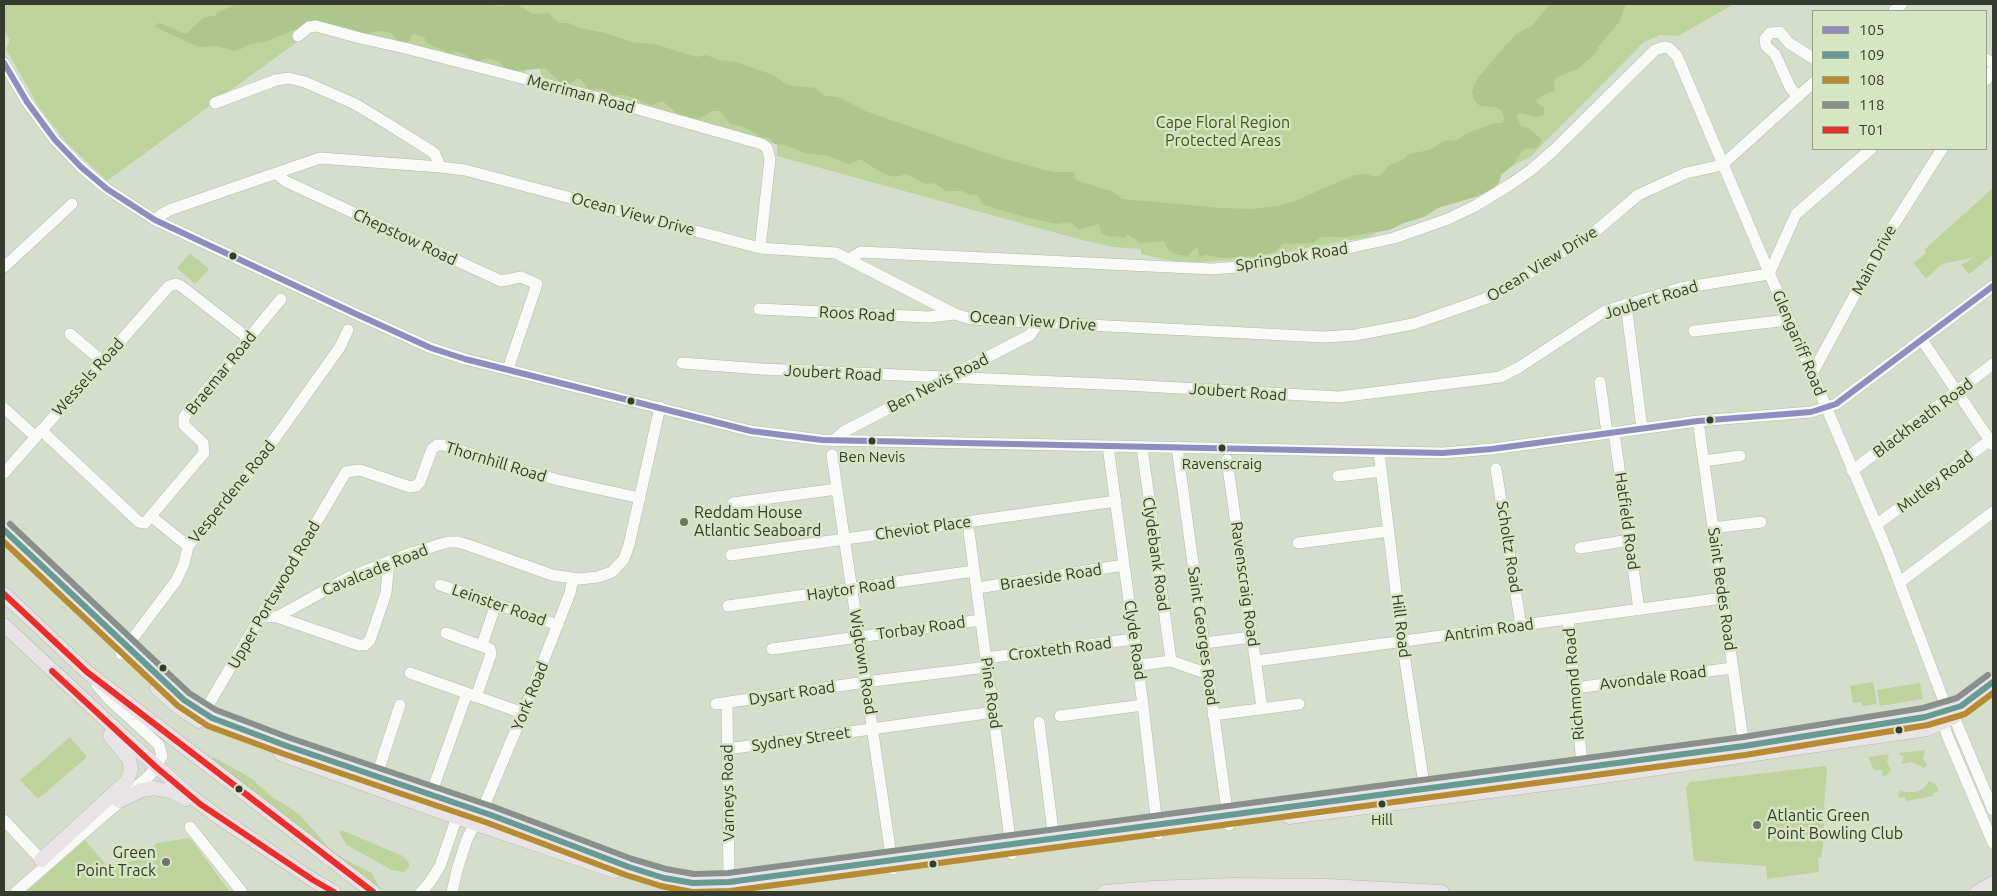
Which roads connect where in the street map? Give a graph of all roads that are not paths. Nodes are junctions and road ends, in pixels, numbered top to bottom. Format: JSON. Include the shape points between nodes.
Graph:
{"nodes":[{"id":1,"x":298,"y":36,"type":"dead end"},
{"id":2,"x":1669,"y":48,"type":"joint"},
{"id":3,"x":1812,"y":57,"type":"edge"},
{"id":4,"x":4,"y":63,"type":"edge"},
{"id":5,"x":1812,"y":84,"type":"edge"},
{"id":6,"x":1798,"y":97,"type":"junction"},
{"id":7,"x":215,"y":103,"type":"dead end"},
{"id":8,"x":1870,"y":150,"type":"edge"},
{"id":9,"x":1941,"y":150,"type":"edge"},
{"id":10,"x":1722,"y":165,"type":"junction"},
{"id":11,"x":440,"y":167,"type":"junction"},
{"id":12,"x":276,"y":173,"type":"junction"},
{"id":13,"x":72,"y":204,"type":"dead end"},
{"id":14,"x":155,"y":220,"type":"junction"},
{"id":15,"x":760,"y":248,"type":"junction"},
{"id":16,"x":849,"y":259,"type":"junction"},
{"id":17,"x":4,"y":268,"type":"edge"},
{"id":18,"x":1769,"y":274,"type":"junction"},
{"id":19,"x":1993,"y":286,"type":"edge"},
{"id":20,"x":281,"y":299,"type":"dead end"},
{"id":21,"x":1626,"y":304,"type":"junction"},
{"id":22,"x":758,"y":309,"type":"dead end"},
{"id":23,"x":955,"y":314,"type":"junction"},
{"id":24,"x":1788,"y":319,"type":"junction"},
{"id":25,"x":1039,"y":322,"type":"junction"},
{"id":26,"x":348,"y":330,"type":"dead end"},
{"id":27,"x":1694,"y":331,"type":"dead end"},
{"id":28,"x":70,"y":334,"type":"dead end"},
{"id":29,"x":248,"y":338,"type":"junction"},
{"id":30,"x":1922,"y":340,"type":"junction"},
{"id":31,"x":102,"y":361,"type":"junction"},
{"id":32,"x":682,"y":363,"type":"dead end"},
{"id":33,"x":1993,"y":364,"type":"edge"},
{"id":34,"x":508,"y":369,"type":"junction"},
{"id":35,"x":1812,"y":374,"type":"junction"},
{"id":36,"x":950,"y":377,"type":"junction"},
{"id":37,"x":1600,"y":382,"type":"dead end"},
{"id":38,"x":1957,"y":391,"type":"junction"},
{"id":39,"x":660,"y":407,"type":"junction"},
{"id":40,"x":4,"y":408,"type":"edge"},
{"id":41,"x":1826,"y":408,"type":"junction"},
{"id":42,"x":1698,"y":421,"type":"junction"},
{"id":43,"x":1642,"y":428,"type":"junction"},
{"id":44,"x":1611,"y":432,"type":"junction"},
{"id":45,"x":38,"y":433,"type":"junction"},
{"id":46,"x":833,"y":441,"type":"junction"},
{"id":47,"x":1992,"y":441,"type":"edge"},
{"id":48,"x":1108,"y":446,"type":"junction"},
{"id":49,"x":1142,"y":447,"type":"junction"},
{"id":50,"x":1177,"y":447,"type":"junction"},
{"id":51,"x":1379,"y":452,"type":"junction"},
{"id":52,"x":832,"y":455,"type":"dead end"},
{"id":53,"x":1740,"y":456,"type":"dead end"},
{"id":54,"x":1227,"y":460,"type":"dead end"},
{"id":55,"x":1704,"y":461,"type":"junction"},
{"id":56,"x":1496,"y":469,"type":"dead end"},
{"id":57,"x":350,"y":470,"type":"joint"},
{"id":58,"x":1381,"y":471,"type":"junction"},
{"id":59,"x":1852,"y":471,"type":"junction"},
{"id":60,"x":4,"y":473,"type":"edge"},
{"id":61,"x":1338,"y":476,"type":"dead end"},
{"id":62,"x":837,"y":489,"type":"junction"},
{"id":63,"x":640,"y":498,"type":"junction"},
{"id":64,"x":1116,"y":501,"type":"junction"},
{"id":65,"x":734,"y":503,"type":"dead end"},
{"id":66,"x":1993,"y":512,"type":"edge"},
{"id":67,"x":152,"y":517,"type":"junction"},
{"id":68,"x":1761,"y":522,"type":"dead end"},
{"id":69,"x":1876,"y":525,"type":"junction"},
{"id":70,"x":1713,"y":528,"type":"junction"},
{"id":71,"x":4,"y":530,"type":"edge"},
{"id":72,"x":1389,"y":531,"type":"junction"},
{"id":73,"x":969,"y":532,"type":"dead end"},
{"id":74,"x":844,"y":539,"type":"junction"},
{"id":75,"x":1630,"y":540,"type":"junction"},
{"id":76,"x":4,"y":543,"type":"edge"},
{"id":77,"x":1298,"y":543,"type":"dead end"},
{"id":78,"x":188,"y":546,"type":"junction"},
{"id":79,"x":1580,"y":548,"type":"dead end"},
{"id":80,"x":731,"y":555,"type":"dead end"},
{"id":81,"x":389,"y":561,"type":"junction"},
{"id":82,"x":1124,"y":565,"type":"junction"},
{"id":83,"x":974,"y":571,"type":"junction"},
{"id":84,"x":573,"y":579,"type":"junction"},
{"id":85,"x":1900,"y":582,"type":"junction"},
{"id":86,"x":440,"y":584,"type":"dead end"},
{"id":87,"x":851,"y":588,"type":"junction"},
{"id":88,"x":977,"y":588,"type":"junction"},
{"id":89,"x":4,"y":594,"type":"edge"},
{"id":90,"x":1723,"y":598,"type":"junction"},
{"id":91,"x":496,"y":604,"type":"junction"},
{"id":92,"x":728,"y":606,"type":"dead end"},
{"id":93,"x":1639,"y":610,"type":"junction"},
{"id":94,"x":262,"y":616,"type":"junction"},
{"id":95,"x":277,"y":617,"type":"junction"},
{"id":96,"x":1568,"y":619,"type":"junction"},
{"id":97,"x":981,"y":620,"type":"junction"},
{"id":98,"x":4,"y":625,"type":"edge"},
{"id":99,"x":558,"y":625,"type":"junction"},
{"id":100,"x":1521,"y":626,"type":"junction"},
{"id":101,"x":446,"y":633,"type":"dead end"},
{"id":102,"x":858,"y":636,"type":"junction"},
{"id":103,"x":1252,"y":637,"type":"junction"},
{"id":104,"x":1134,"y":639,"type":"junction"},
{"id":105,"x":1402,"y":641,"type":"junction"},
{"id":106,"x":1204,"y":644,"type":"junction"},
{"id":107,"x":486,"y":647,"type":"junction"},
{"id":108,"x":772,"y":649,"type":"dead end"},
{"id":109,"x":124,"y":651,"type":"junction"},
{"id":110,"x":1171,"y":661,"type":"junction"},
{"id":111,"x":1256,"y":661,"type":"junction"},
{"id":112,"x":986,"y":662,"type":"junction"},
{"id":113,"x":1138,"y":665,"type":"junction"},
{"id":114,"x":1733,"y":668,"type":"junction"},
{"id":115,"x":86,"y":672,"type":"junction"},
{"id":116,"x":410,"y":673,"type":"dead end"},
{"id":117,"x":1208,"y":674,"type":"junction"},
{"id":118,"x":865,"y":682,"type":"junction"},
{"id":119,"x":1993,"y":682,"type":"edge"},
{"id":120,"x":1574,"y":688,"type":"junction"},
{"id":121,"x":72,"y":689,"type":"junction"},
{"id":122,"x":471,"y":695,"type":"junction"},
{"id":123,"x":400,"y":704,"type":"dead end"},
{"id":124,"x":721,"y":704,"type":"joint"},
{"id":125,"x":1143,"y":704,"type":"junction"},
{"id":126,"x":1299,"y":704,"type":"dead end"},
{"id":127,"x":1262,"y":708,"type":"junction"},
{"id":128,"x":1948,"y":711,"type":"junction"},
{"id":129,"x":994,"y":712,"type":"junction"},
{"id":130,"x":523,"y":713,"type":"junction"},
{"id":131,"x":1214,"y":715,"type":"junction"},
{"id":132,"x":1060,"y":716,"type":"dead end"},
{"id":133,"x":201,"y":717,"type":"junction"},
{"id":134,"x":1039,"y":722,"type":"dead end"},
{"id":135,"x":874,"y":729,"type":"junction"},
{"id":136,"x":727,"y":749,"type":"junction"},
{"id":137,"x":1745,"y":751,"type":"junction"},
{"id":138,"x":156,"y":767,"type":"junction"},
{"id":139,"x":1582,"y":773,"type":"junction"},
{"id":140,"x":375,"y":781,"type":"junction"},
{"id":141,"x":1426,"y":794,"type":"junction"},
{"id":142,"x":119,"y":801,"type":"junction"},
{"id":143,"x":429,"y":801,"type":"junction"},
{"id":144,"x":1993,"y":810,"type":"edge"},
{"id":145,"x":459,"y":811,"type":"junction"},
{"id":146,"x":217,"y":816,"type":"junction"},
{"id":147,"x":478,"y":818,"type":"junction"},
{"id":148,"x":4,"y":820,"type":"edge"},
{"id":149,"x":1228,"y":820,"type":"junction"},
{"id":150,"x":190,"y":827,"type":"dead end"},
{"id":151,"x":1158,"y":830,"type":"junction"},
{"id":152,"x":1054,"y":839,"type":"junction"},
{"id":153,"x":1993,"y":843,"type":"edge"},
{"id":154,"x":1012,"y":849,"type":"junction"},
{"id":155,"x":44,"y":862,"type":"junction"},
{"id":156,"x":893,"y":865,"type":"junction"},
{"id":157,"x":729,"y":882,"type":"junction"},
{"id":158,"x":1993,"y":883,"type":"edge"},
{"id":159,"x":1327,"y":886,"type":"junction"},
{"id":160,"x":6,"y":892,"type":"edge"},
{"id":161,"x":16,"y":892,"type":"edge"},
{"id":162,"x":242,"y":892,"type":"edge"},
{"id":163,"x":334,"y":892,"type":"edge"},
{"id":164,"x":373,"y":892,"type":"edge"},
{"id":165,"x":421,"y":892,"type":"edge"},
{"id":166,"x":452,"y":892,"type":"edge"},
{"id":167,"x":698,"y":892,"type":"edge"},
{"id":168,"x":717,"y":892,"type":"edge"},
{"id":169,"x":1104,"y":892,"type":"edge"},
{"id":170,"x":1379,"y":892,"type":"edge"},
{"id":171,"x":1442,"y":892,"type":"edge"},
{"id":172,"x":1977,"y":892,"type":"edge"}],
"edges":[{"from":1,"to":15,"type":"street","name":"Merriman Road","via":[[316,26],[599,98],[762,144],[767,148],[770,159]]},
{"from":2,"to":10,"type":"street","name":"Glengariff Road","via":[[1677,56]]},
{"from":2,"to":16,"type":"street","name":"Springbok Road","via":[[1655,50],[1554,150],[1511,184],[1448,219],[1385,240],[1212,269],[861,252]]},
{"from":3,"to":6,"type":"street","via":[[1789,43],[1780,32],[1770,33],[1765,39],[1766,46],[1774,54]]},
{"from":4,"to":14,"type":"street","via":[[31,108],[61,147],[107,189]]},
{"from":5,"to":6,"type":"street","name":"Ocean View Drive"},
{"from":6,"to":10,"type":"street","name":"Ocean View Drive"},
{"from":7,"to":11,"type":"street","via":[[276,80],[289,78],[300,81],[355,104],[388,124],[431,151]]},
{"from":8,"to":18,"type":"street","via":[[1796,214]]},
{"from":9,"to":35,"type":"street","name":"Main Drive","via":[[1886,237]]},
{"from":10,"to":18,"type":"street","name":"Glengariff Road"},
{"from":10,"to":25,"type":"street","name":"Ocean View Drive","via":[[1686,173],[1652,187],[1598,230],[1493,296],[1413,324],[1355,335],[1324,337]]},
{"from":11,"to":12,"type":"street","name":"Ocean View Drive","via":[[320,158]]},
{"from":11,"to":15,"type":"street","name":"Ocean View Drive","via":[[465,170]]},
{"from":12,"to":14,"type":"street","name":"Ocean View Drive","via":[[172,209]]},
{"from":12,"to":34,"type":"street","name":"Chepstow Road","via":[[284,181],[502,281],[521,277],[537,284]]},
{"from":13,"to":17,"type":"street"},
{"from":14,"to":34,"type":"street","via":[[431,348]]},
{"from":15,"to":16,"type":"street","name":"Ocean View Drive","via":[[828,252]]},
{"from":16,"to":23,"type":"street","name":"Ocean View Drive"},
{"from":18,"to":21,"type":"street","name":"Joubert Road","via":[[1681,288]]},
{"from":18,"to":24,"type":"street","name":"Glengariff Road"},
{"from":19,"to":30,"type":"street"},
{"from":20,"to":29,"type":"street","name":"Braemar Road"},
{"from":21,"to":36,"type":"street","name":"Joubert Road","via":[[1605,310],[1500,377],[1339,397]]},
{"from":21,"to":43,"type":"street"},
{"from":22,"to":23,"type":"street","name":"Roos Road","via":[[929,317]]},
{"from":23,"to":25,"type":"street","name":"Ocean View Drive"},
{"from":24,"to":27,"type":"street"},
{"from":24,"to":35,"type":"street","name":"Glengariff Road"},
{"from":25,"to":36,"type":"street","name":"Ben Nevis Road","via":[[1030,335]]},
{"from":26,"to":78,"type":"street","name":"Vesperdene Road","via":[[340,347],[247,476]]},
{"from":28,"to":31,"type":"street"},
{"from":29,"to":31,"type":"street","name":"Wessels Road","via":[[176,284],[169,286]]},
{"from":29,"to":67,"type":"street","name":"Braemar Road","via":[[184,417],[184,425],[203,443],[204,453]]},
{"from":30,"to":38,"type":"street"},
{"from":30,"to":41,"type":"street","via":[[1836,404]]},
{"from":31,"to":45,"type":"street","name":"Wessels Road"},
{"from":32,"to":36,"type":"street","name":"Joubert Road","via":[[762,370]]},
{"from":33,"to":38,"type":"street","name":"Blackheath Road"},
{"from":34,"to":39,"type":"street"},
{"from":35,"to":41,"type":"street","name":"Glengariff Road"},
{"from":36,"to":46,"type":"street","name":"Ben Nevis Road","via":[[843,432]]},
{"from":37,"to":44,"type":"street","name":"Hatfield Road"},
{"from":38,"to":47,"type":"street"},
{"from":38,"to":59,"type":"street","name":"Blackheath Road"},
{"from":39,"to":46,"type":"street","via":[[752,431]]},
{"from":39,"to":63,"type":"street","name":"Cavalcade Road"},
{"from":40,"to":45,"type":"street"},
{"from":41,"to":42,"type":"street"},
{"from":41,"to":59,"type":"street","name":"Glengariff Road"},
{"from":42,"to":43,"type":"street"},
{"from":42,"to":55,"type":"street","name":"Saint Bedes Road"},
{"from":43,"to":44,"type":"street"},
{"from":44,"to":51,"type":"street","via":[[1466,452]]},
{"from":44,"to":75,"type":"street","name":"Hatfield Road"},
{"from":45,"to":60,"type":"street","name":"Wessels Road"},
{"from":45,"to":67,"type":"street","via":[[139,522],[145,523]]},
{"from":46,"to":48,"type":"street"},
{"from":47,"to":69,"type":"street","name":"Mutley Road"},
{"from":48,"to":49,"type":"street"},
{"from":48,"to":64,"type":"street","name":"Clyde Road"},
{"from":49,"to":50,"type":"street"},
{"from":49,"to":110,"type":"street","name":"Clydebank Road"},
{"from":50,"to":51,"type":"street"},
{"from":50,"to":106,"type":"street","name":"Saint Georges Road"},
{"from":51,"to":58,"type":"street","name":"Hill Road"},
{"from":52,"to":62,"type":"street","name":"Wigtown Road"},
{"from":53,"to":55,"type":"street"},
{"from":54,"to":103,"type":"street","name":"Ravenscraig Road"},
{"from":55,"to":70,"type":"street","name":"Saint Bedes Road"},
{"from":56,"to":100,"type":"street","name":"Scholtz Road"},
{"from":57,"to":63,"type":"street","name":"Thornhill Road","via":[[416,486],[432,448],[444,444],[558,480]]},
{"from":57,"to":94,"type":"street","name":"Upper Portswood Road","via":[[343,476]]},
{"from":58,"to":61,"type":"street"},
{"from":58,"to":72,"type":"street","name":"Hill Road"},
{"from":59,"to":69,"type":"street","name":"Glengariff Road"},
{"from":62,"to":65,"type":"street"},
{"from":62,"to":74,"type":"street","name":"Wigtown Road"},
{"from":63,"to":84,"type":"street","name":"Cavalcade Road","via":[[627,552],[618,567],[605,575]]},
{"from":64,"to":74,"type":"street","name":"Cheviot Place"},
{"from":64,"to":82,"type":"street","name":"Clyde Road"},
{"from":66,"to":85,"type":"street"},
{"from":67,"to":78,"type":"street"},
{"from":68,"to":70,"type":"street"},
{"from":69,"to":85,"type":"street","name":"Glengariff Road"},
{"from":70,"to":90,"type":"street","name":"Saint Bedes Road"},
{"from":71,"to":109,"type":"main road"},
{"from":72,"to":77,"type":"street"},
{"from":72,"to":105,"type":"street","name":"Hill Road"},
{"from":73,"to":83,"type":"street","name":"Pine Road"},
{"from":74,"to":80,"type":"street","name":"Cheviot Place"},
{"from":74,"to":87,"type":"street","name":"Wigtown Road"},
{"from":75,"to":79,"type":"street"},
{"from":75,"to":93,"type":"street","name":"Hatfield Road"},
{"from":76,"to":109,"type":"main road"},
{"from":78,"to":109,"type":"street","name":"Vesperdene Road","via":[[176,581]]},
{"from":81,"to":84,"type":"street","name":"Cavalcade Road","via":[[439,544],[458,542],[539,572]]},
{"from":81,"to":95,"type":"street","name":"Cavalcade Road","via":[[349,577]]},
{"from":81,"to":95,"type":"street","via":[[386,593],[370,640],[365,645]]},
{"from":82,"to":88,"type":"street","name":"Braeside Road"},
{"from":82,"to":104,"type":"street","name":"Clyde Road"},
{"from":83,"to":87,"type":"street","name":"Haytor Road"},
{"from":83,"to":88,"type":"street","name":"Pine Road"},
{"from":84,"to":99,"type":"street","name":"York Road"},
{"from":85,"to":128,"type":"street","name":"Glengariff Road"},
{"from":86,"to":91,"type":"street","name":"Leinster Road"},
{"from":87,"to":92,"type":"street","name":"Haytor Road"},
{"from":87,"to":102,"type":"street","name":"Wigtown Road"},
{"from":88,"to":97,"type":"street","name":"Pine Road"},
{"from":89,"to":115,"type":"main road"},
{"from":90,"to":93,"type":"street","name":"Antrim Road"},
{"from":90,"to":114,"type":"street","name":"Saint Bedes Road"},
{"from":91,"to":99,"type":"street","name":"Leinster Road"},
{"from":91,"to":107,"type":"street"},
{"from":93,"to":96,"type":"street","name":"Antrim Road"},
{"from":94,"to":95,"type":"street"},
{"from":94,"to":133,"type":"street","name":"Upper Portswood Road"},
{"from":96,"to":100,"type":"street","name":"Antrim Road"},
{"from":96,"to":120,"type":"street","name":"Richmond Road"},
{"from":97,"to":102,"type":"street","name":"Torbay Road"},
{"from":97,"to":112,"type":"street","name":"Pine Road"},
{"from":98,"to":121,"type":"main road"},
{"from":99,"to":130,"type":"street","name":"York Road"},
{"from":100,"to":105,"type":"street","name":"Antrim Road"},
{"from":101,"to":107,"type":"street"},
{"from":102,"to":108,"type":"street","name":"Torbay Road"},
{"from":102,"to":118,"type":"street","name":"Wigtown Road"},
{"from":103,"to":106,"type":"street"},
{"from":103,"to":111,"type":"street","name":"Ravenscraig Road"},
{"from":104,"to":112,"type":"street","name":"Croxteth Road"},
{"from":104,"to":113,"type":"street","name":"Clyde Road"},
{"from":105,"to":111,"type":"street","name":"Antrim Road"},
{"from":105,"to":141,"type":"street","name":"Hill Road"},
{"from":106,"to":117,"type":"street","name":"Saint Georges Road"},
{"from":107,"to":122,"type":"street","via":[[491,654]]},
{"from":109,"to":133,"type":"main road"},
{"from":110,"to":113,"type":"street"},
{"from":110,"to":117,"type":"street"},
{"from":111,"to":127,"type":"street","name":"Ravenscraig Road"},
{"from":112,"to":118,"type":"street","name":"Dysart Road"},
{"from":112,"to":129,"type":"street","name":"Pine Road"},
{"from":113,"to":125,"type":"street","name":"Clyde Road"},
{"from":114,"to":120,"type":"street","name":"Avondale Road"},
{"from":114,"to":137,"type":"street","name":"Saint Bedes Road"},
{"from":115,"to":138,"type":"street","via":[[112,702],[159,745],[162,754]]},
{"from":115,"to":164,"type":"main road"},
{"from":116,"to":122,"type":"street"},
{"from":117,"to":131,"type":"street","name":"Saint Georges Road"},
{"from":118,"to":124,"type":"street","name":"Dysart Road"},
{"from":118,"to":135,"type":"street","name":"Wigtown Road"},
{"from":119,"to":128,"type":"main road"},
{"from":120,"to":139,"type":"street","name":"Richmond Road"},
{"from":121,"to":138,"type":"main road"},
{"from":121,"to":155,"type":"main road","via":[[80,705],[126,754],[131,772],[128,781]]},
{"from":122,"to":130,"type":"street"},
{"from":122,"to":143,"type":"street"},
{"from":123,"to":140,"type":"street"},
{"from":124,"to":136,"type":"street","name":"Varneys Road"},
{"from":125,"to":132,"type":"street"},
{"from":125,"to":151,"type":"street","name":"Clyde Road"},
{"from":126,"to":127,"type":"street"},
{"from":127,"to":131,"type":"street"},
{"from":128,"to":137,"type":"main road","via":[[1927,729]]},
{"from":128,"to":144,"type":"street"},
{"from":128,"to":153,"type":"street"},
{"from":129,"to":135,"type":"street","name":"Sydney Street"},
{"from":129,"to":154,"type":"street","name":"Pine Road"},
{"from":130,"to":147,"type":"street","name":"York Road"},
{"from":131,"to":149,"type":"street","name":"Saint Georges Road"},
{"from":133,"to":140,"type":"main road"},
{"from":134,"to":152,"type":"street"},
{"from":135,"to":136,"type":"street","name":"Sydney Street"},
{"from":135,"to":156,"type":"street","name":"Wigtown Road"},
{"from":136,"to":157,"type":"street","name":"Varneys Road"},
{"from":137,"to":139,"type":"main road"},
{"from":138,"to":142,"type":"street"},
{"from":138,"to":146,"type":"main road"},
{"from":139,"to":141,"type":"main road"},
{"from":140,"to":143,"type":"main road"},
{"from":141,"to":149,"type":"main road"},
{"from":142,"to":146,"type":"main road","via":[[146,789],[161,788]]},
{"from":142,"to":155,"type":"street"},
{"from":143,"to":145,"type":"main road"},
{"from":145,"to":147,"type":"main road"},
{"from":145,"to":165,"type":"street","via":[[440,866]]},
{"from":146,"to":163,"type":"main road"},
{"from":147,"to":157,"type":"main road","via":[[531,831],[664,878],[693,883]]},
{"from":147,"to":166,"type":"street","name":"York Road","via":[[467,839]]},
{"from":147,"to":167,"type":"main road","via":[[653,884]]},
{"from":148,"to":155,"type":"street"},
{"from":149,"to":151,"type":"main road"},
{"from":150,"to":162,"type":"street"},
{"from":151,"to":152,"type":"main road"},
{"from":151,"to":154,"type":"main road"},
{"from":152,"to":154,"type":"main road"},
{"from":154,"to":156,"type":"main road"},
{"from":155,"to":160,"type":"street"},
{"from":155,"to":161,"type":"street"},
{"from":156,"to":157,"type":"main road"},
{"from":156,"to":168,"type":"main road"},
{"from":158,"to":172,"type":"main road"},
{"from":159,"to":169,"type":"main road","via":[[1234,885]]},
{"from":159,"to":170,"type":"main road"},
{"from":159,"to":171,"type":"main road"}]}
